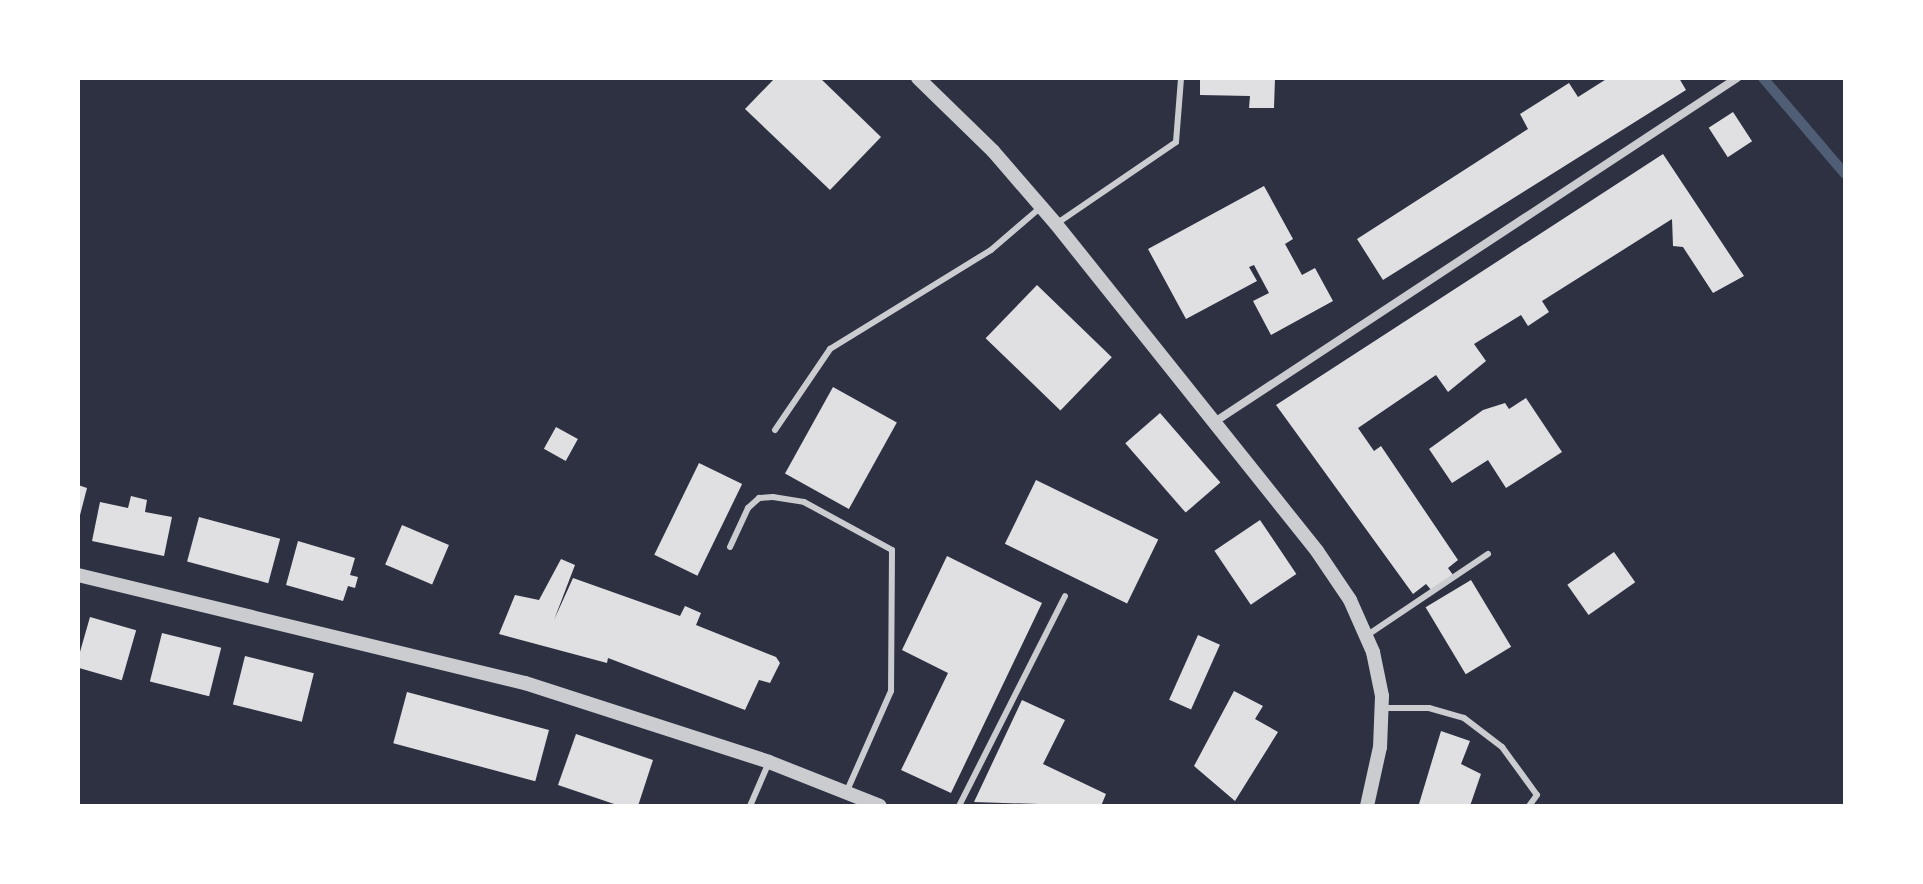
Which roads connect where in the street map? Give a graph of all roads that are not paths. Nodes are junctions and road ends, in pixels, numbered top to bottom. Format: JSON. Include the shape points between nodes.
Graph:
{"nodes":[{"id":1,"x":918,"y":78,"type":"edge"},
{"id":2,"x":1181,"y":78,"type":"edge"},
{"id":3,"x":1737,"y":78,"type":"edge"},
{"id":4,"x":1041,"y":207,"type":"junction"},
{"id":5,"x":1056,"y":224,"type":"junction"},
{"id":6,"x":1216,"y":421,"type":"junction"},
{"id":7,"x":775,"y":430,"type":"dead end"},
{"id":8,"x":730,"y":547,"type":"dead end"},
{"id":9,"x":1488,"y":554,"type":"dead end"},
{"id":10,"x":78,"y":575,"type":"edge"},
{"id":11,"x":1065,"y":596,"type":"dead end"},
{"id":12,"x":1366,"y":636,"type":"junction"},
{"id":13,"x":1383,"y":708,"type":"junction"},
{"id":14,"x":769,"y":762,"type":"junction"},
{"id":15,"x":846,"y":793,"type":"junction"},
{"id":16,"x":1537,"y":795,"type":"junction"},
{"id":17,"x":750,"y":806,"type":"edge"},
{"id":18,"x":880,"y":806,"type":"edge"},
{"id":19,"x":959,"y":806,"type":"edge"},
{"id":20,"x":1367,"y":806,"type":"edge"},
{"id":21,"x":1529,"y":806,"type":"edge"},
{"id":22,"x":1542,"y":806,"type":"edge"}],
"edges":[{"from":1,"to":4,"type":"street"},
{"from":2,"to":5,"type":"lane","via":[[1176,142]]},
{"from":3,"to":6,"type":"street"},
{"from":4,"to":5,"type":"street"},
{"from":4,"to":7,"type":"lane","via":[[991,250],[830,349]]},
{"from":5,"to":6,"type":"street"},
{"from":6,"to":12,"type":"street","via":[[1317,551],[1350,600]]},
{"from":8,"to":15,"type":"lane","via":[[748,508],[759,498],[773,497],[804,502],[892,550],[891,691]]},
{"from":9,"to":12,"type":"lane"},
{"from":10,"to":14,"type":"street","via":[[525,683]]},
{"from":11,"to":19,"type":"lane"},
{"from":12,"to":13,"type":"street"},
{"from":13,"to":16,"type":"lane","via":[[1429,708],[1464,718],[1502,747]]},
{"from":13,"to":20,"type":"street"},
{"from":14,"to":15,"type":"street"},
{"from":14,"to":17,"type":"lane"},
{"from":15,"to":18,"type":"street"},
{"from":16,"to":21,"type":"lane"},
{"from":16,"to":22,"type":"lane"}]}
